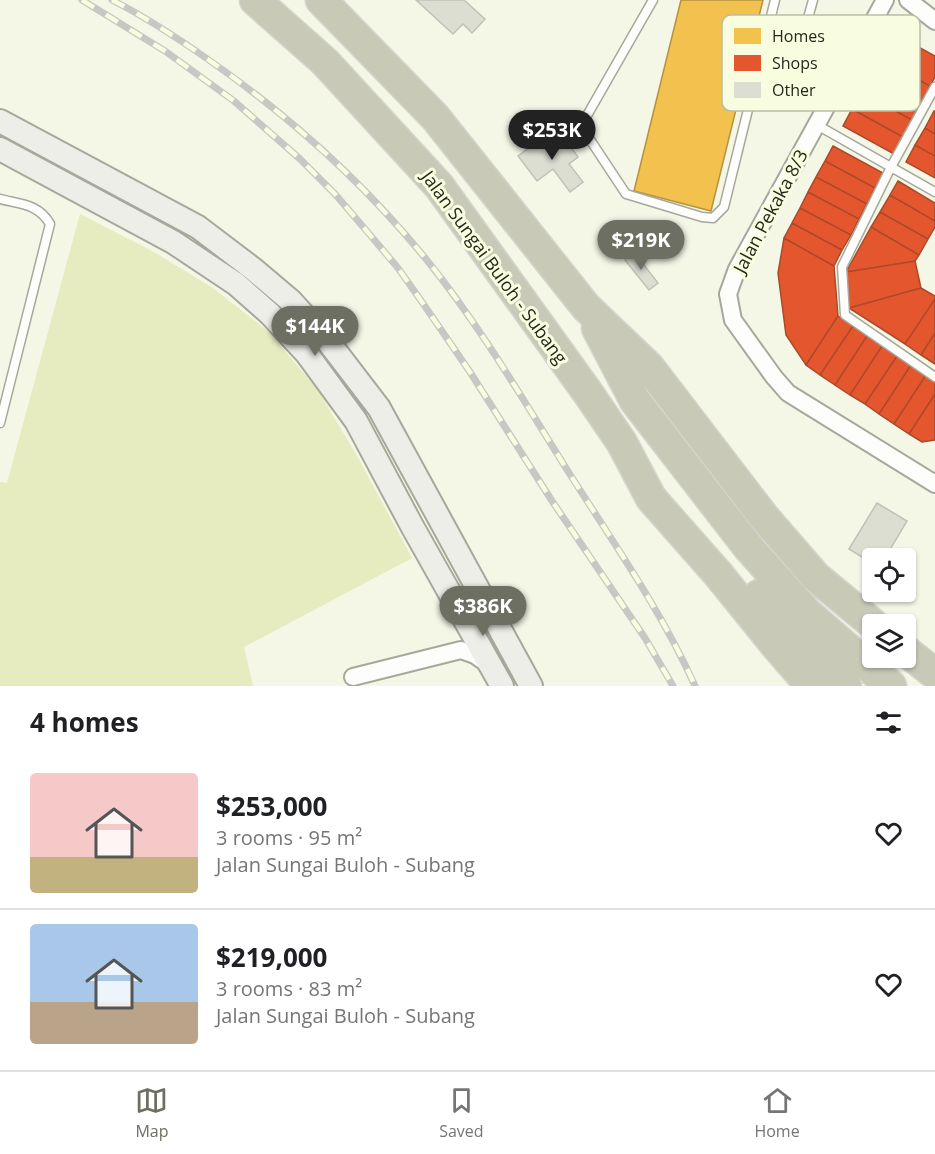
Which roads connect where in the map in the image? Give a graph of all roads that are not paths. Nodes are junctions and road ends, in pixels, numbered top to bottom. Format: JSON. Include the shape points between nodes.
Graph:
{"nodes":[{"id":1,"x":255,"y":0,"type":"edge"},
{"id":2,"x":321,"y":0,"type":"edge"},
{"id":3,"x":653,"y":0,"type":"edge"},
{"id":4,"x":774,"y":0,"type":"edge"},
{"id":5,"x":813,"y":0,"type":"edge"},
{"id":6,"x":885,"y":0,"type":"edge"},
{"id":7,"x":908,"y":0,"type":"edge"},
{"id":8,"x":770,"y":15,"type":"edge"},
{"id":9,"x":809,"y":15,"type":"edge"},
{"id":10,"x":877,"y":15,"type":"edge"},
{"id":11,"x":935,"y":21,"type":"edge"},
{"id":12,"x":935,"y":87,"type":"edge"},
{"id":13,"x":747,"y":111,"type":"edge"},
{"id":14,"x":825,"y":111,"type":"edge"},
{"id":15,"x":0,"y":121,"type":"edge"},
{"id":16,"x":817,"y":125,"type":"junction"},
{"id":17,"x":0,"y":149,"type":"edge"},
{"id":18,"x":891,"y":167,"type":"junction"},
{"id":19,"x":935,"y":192,"type":"edge"},
{"id":20,"x":0,"y":199,"type":"edge"},
{"id":21,"x":586,"y":307,"type":"junction"},
{"id":22,"x":935,"y":377,"type":"edge"},
{"id":23,"x":0,"y":423,"type":"edge"},
{"id":24,"x":622,"y":443,"type":"junction"},
{"id":25,"x":935,"y":484,"type":"edge"},
{"id":26,"x":862,"y":615,"type":"edge"},
{"id":27,"x":465,"y":620,"type":"junction"},
{"id":28,"x":461,"y":650,"type":"junction"},
{"id":29,"x":916,"y":659,"type":"edge"},
{"id":30,"x":935,"y":674,"type":"edge"},
{"id":31,"x":353,"y":677,"type":"dead end"},
{"id":32,"x":497,"y":677,"type":"edge"},
{"id":33,"x":531,"y":686,"type":"edge"},
{"id":34,"x":811,"y":686,"type":"edge"},
{"id":35,"x":846,"y":686,"type":"edge"},
{"id":36,"x":891,"y":686,"type":"edge"}],
"edges":[{"from":1,"to":24,"type":"highway","name":"Jalan Sungai Buloh - Subang","via":[[325,62],[439,186]]},
{"from":2,"to":21,"type":"highway","via":[[435,117]]},
{"from":3,"to":13,"type":"lane","via":[[581,126],[626,194],[713,218],[724,207]]},
{"from":4,"to":8,"type":"lane"},
{"from":5,"to":9,"type":"lane"},
{"from":6,"to":10,"type":"street","name":"Jalan Pekaka 8/3"},
{"from":7,"to":11,"type":"street"},
{"from":12,"to":18,"type":"lane"},
{"from":14,"to":16,"type":"street","name":"Jalan Pekaka 8/3"},
{"from":15,"to":33,"type":"street","via":[[198,226],[291,301],[330,344],[378,408]]},
{"from":16,"to":18,"type":"lane"},
{"from":16,"to":25,"type":"street","name":"Jalan Pekaka 8/3","via":[[737,269],[728,294],[733,320],[788,393]]},
{"from":17,"to":27,"type":"street","via":[[173,242],[236,284],[270,314],[307,354],[356,421]]},
{"from":18,"to":19,"type":"lane"},
{"from":18,"to":22,"type":"lane","via":[[842,267],[845,315]]},
{"from":20,"to":23,"type":"lane","via":[[36,208],[50,224]]},
{"from":21,"to":26,"type":"highway","via":[[649,367],[764,517],[816,577]]},
{"from":21,"to":36,"type":"highway","via":[[635,401],[748,548],[807,613]]},
{"from":24,"to":34,"type":"highway","name":"Jalan Sungai Buloh - Subang","via":[[651,498]]},
{"from":24,"to":35,"type":"highway","name":"Jalan Sungai Buloh - Subang","via":[[644,472]]},
{"from":27,"to":28,"type":"street","via":[[466,636]]},
{"from":27,"to":32,"type":"street"},
{"from":28,"to":31,"type":"street"},
{"from":28,"to":32,"type":"street","via":[[475,655]]},
{"from":29,"to":30,"type":"highway"}]}
